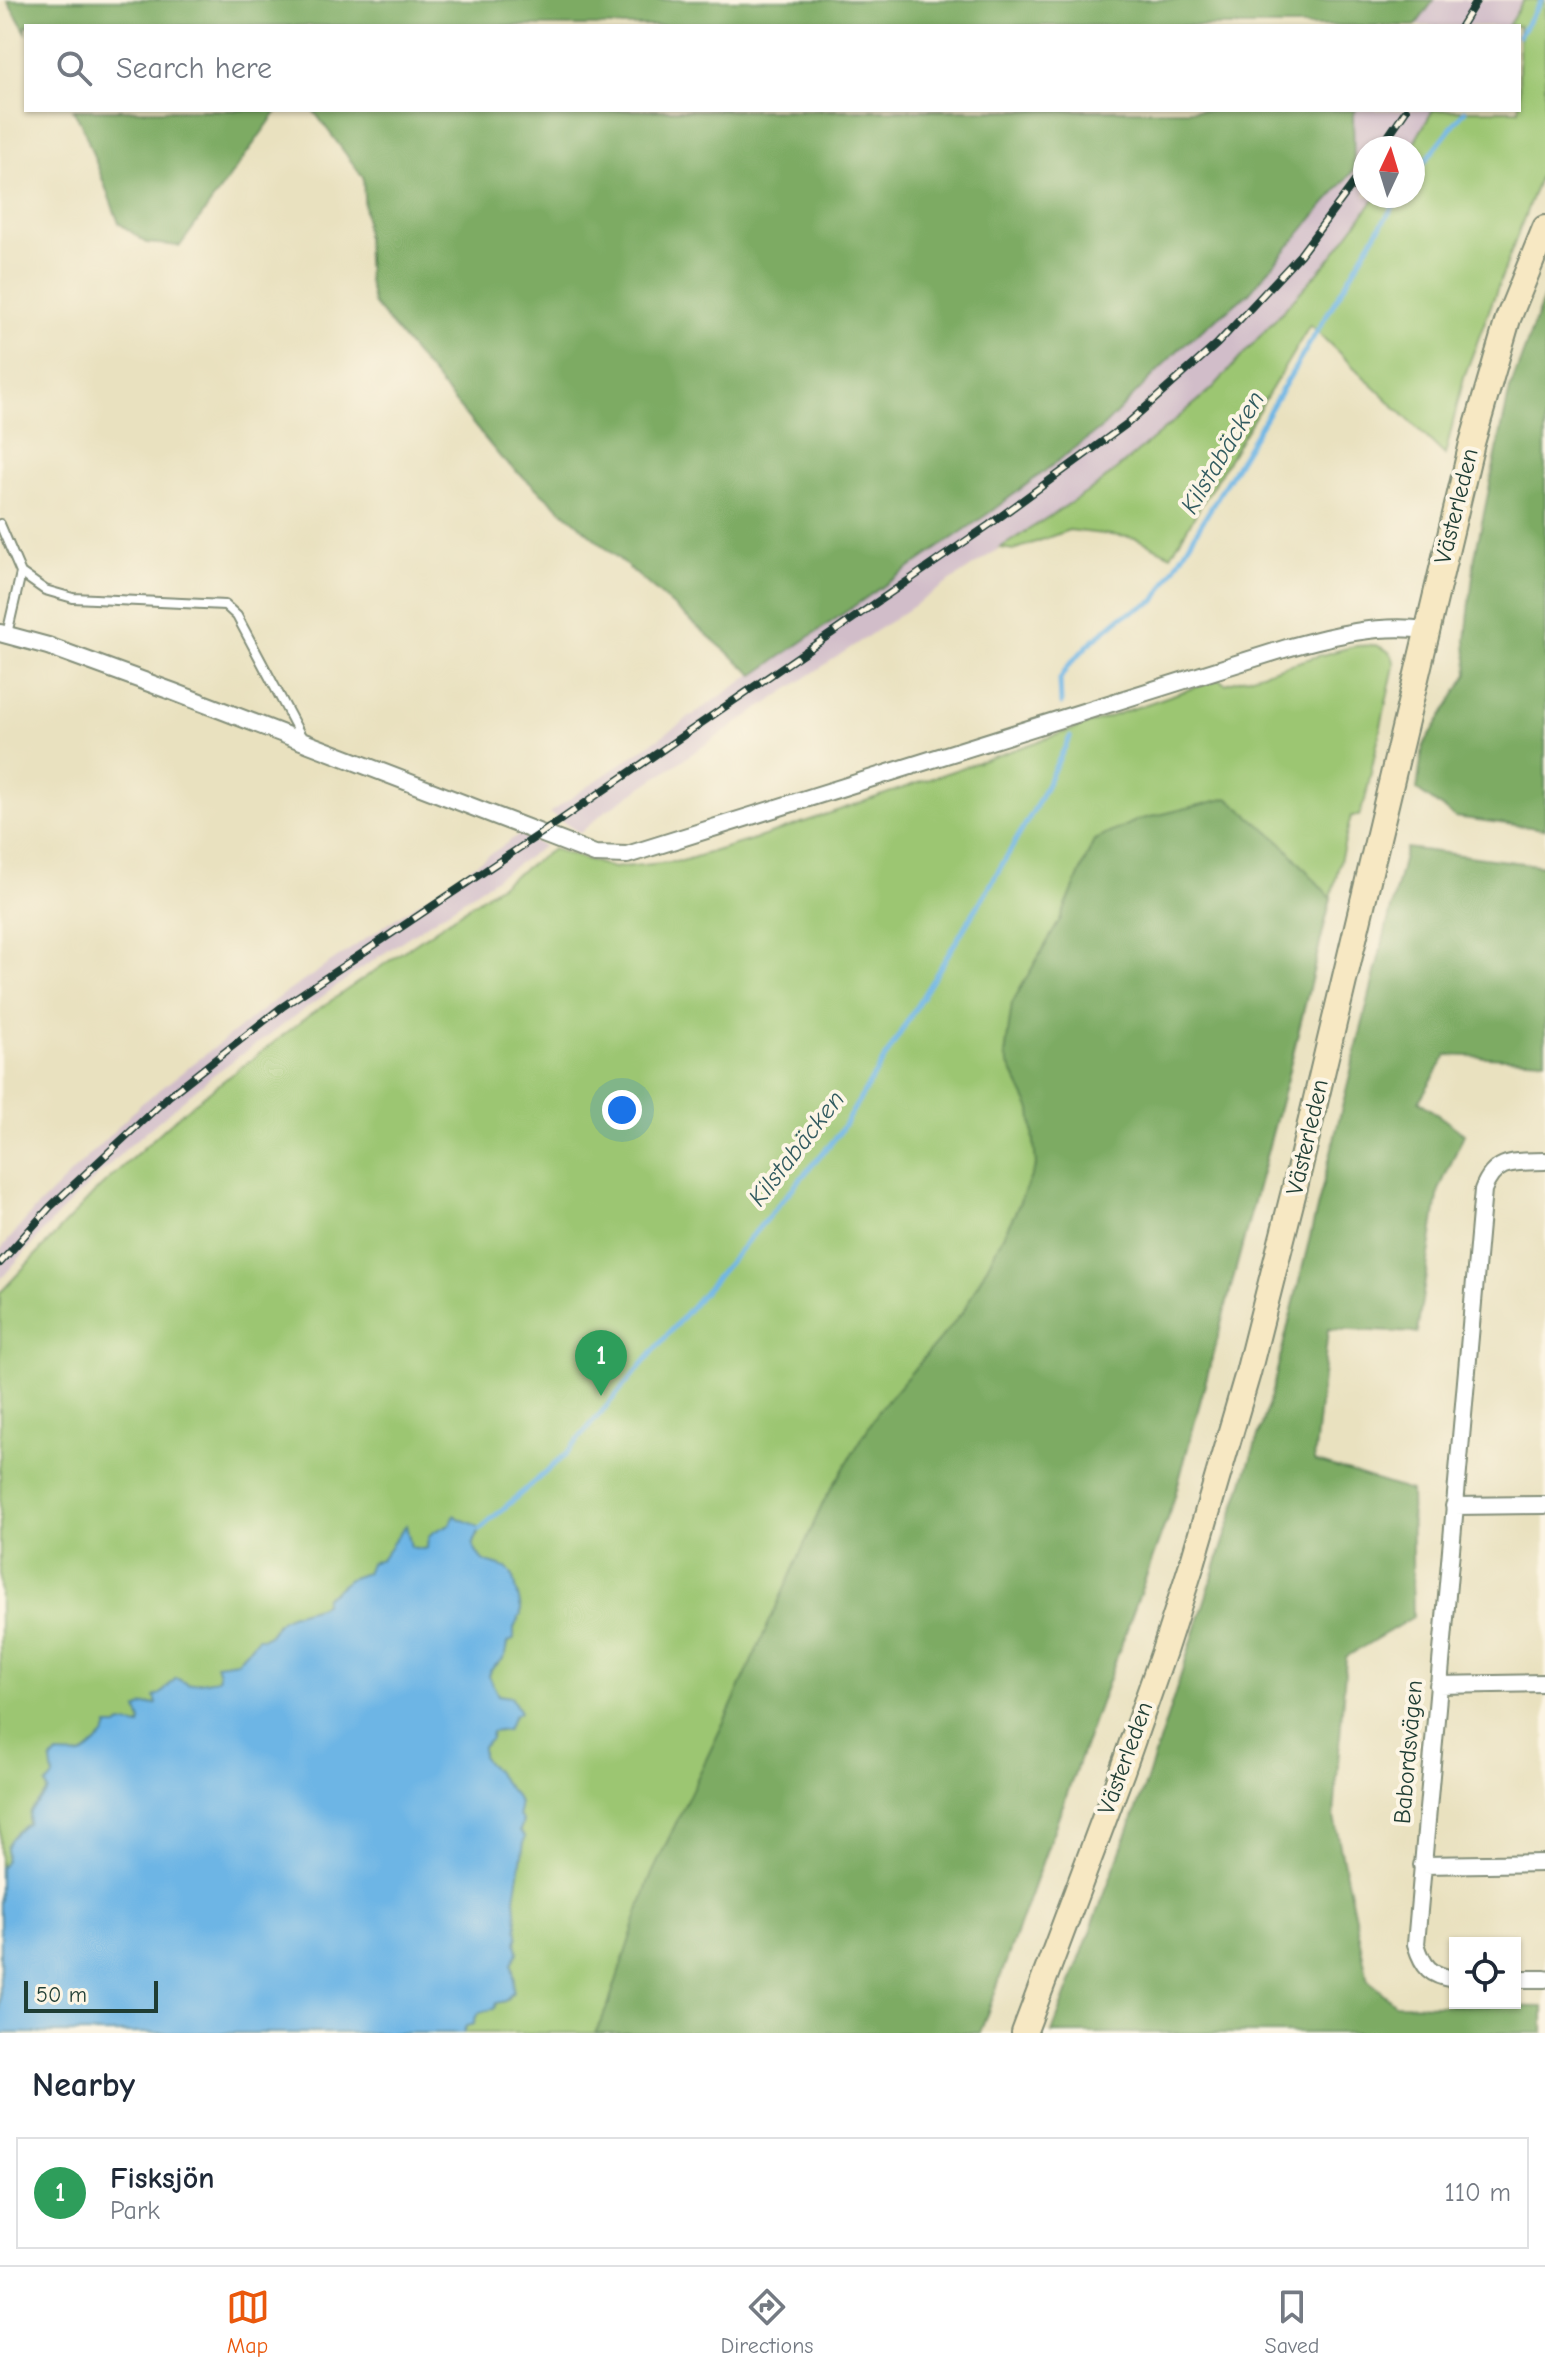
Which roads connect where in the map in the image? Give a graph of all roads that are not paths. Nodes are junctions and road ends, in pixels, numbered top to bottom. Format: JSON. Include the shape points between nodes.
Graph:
{"nodes":[{"id":1,"x":1545,"y":228,"type":"edge"},
{"id":2,"x":0,"y":524,"type":"edge"},
{"id":3,"x":21,"y":573,"type":"junction"},
{"id":4,"x":1426,"y":630,"type":"junction"},
{"id":5,"x":4,"y":633,"type":"edge"},
{"id":6,"x":304,"y":742,"type":"junction"},
{"id":7,"x":1545,"y":1161,"type":"edge"},
{"id":8,"x":1545,"y":1505,"type":"edge"},
{"id":9,"x":1454,"y":1506,"type":"junction"},
{"id":10,"x":1545,"y":1683,"type":"edge"},
{"id":11,"x":1438,"y":1685,"type":"junction"},
{"id":12,"x":1545,"y":1863,"type":"edge"},
{"id":13,"x":1422,"y":1865,"type":"junction"},
{"id":14,"x":1449,"y":1977,"type":"edge"},
{"id":15,"x":1521,"y":1979,"type":"edge"},
{"id":16,"x":1545,"y":1979,"type":"edge"},
{"id":17,"x":1024,"y":2033,"type":"edge"}],
"edges":[{"from":1,"to":4,"type":"street","name":"Västerleden","via":[[1489,380]]},
{"from":2,"to":3,"type":"lane"},
{"from":3,"to":5,"type":"lane"},
{"from":3,"to":6,"type":"lane","via":[[45,590],[73,598],[225,605],[237,616]]},
{"from":4,"to":6,"type":"street","via":[[1365,629],[1287,648],[627,855],[595,854]]},
{"from":4,"to":17,"type":"street","name":"Västerleden","via":[[1248,1373],[1164,1651]]},
{"from":5,"to":6,"type":"street"},
{"from":7,"to":9,"type":"street","name":"Babordsvägen","via":[[1500,1166],[1488,1175],[1483,1190]]},
{"from":8,"to":9,"type":"street"},
{"from":9,"to":11,"type":"street","name":"Babordsvägen"},
{"from":10,"to":11,"type":"street"},
{"from":11,"to":13,"type":"street","name":"Babordsvägen"},
{"from":12,"to":13,"type":"street"},
{"from":13,"to":14,"type":"street","name":"Babordsvägen","via":[[1416,1944],[1421,1963]]},
{"from":15,"to":16,"type":"street"}]}
